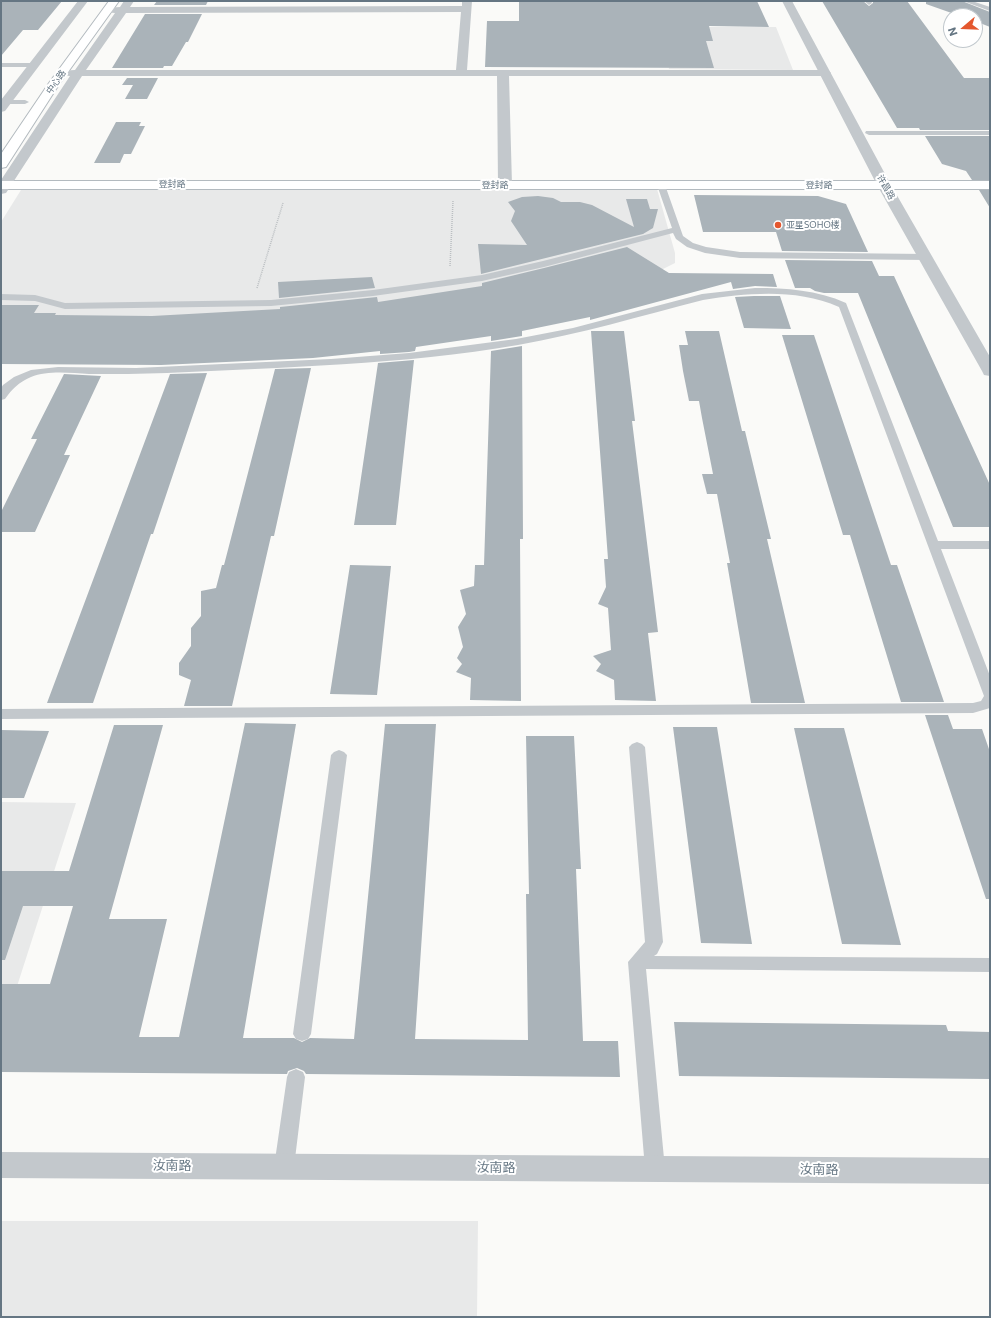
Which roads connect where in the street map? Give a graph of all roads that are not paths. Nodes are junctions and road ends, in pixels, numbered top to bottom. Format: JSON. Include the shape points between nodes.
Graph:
{"nodes":[{"id":1,"x":83,"y":1,"type":"edge"},
{"id":2,"x":787,"y":1,"type":"edge"},
{"id":3,"x":798,"y":1,"type":"edge"},
{"id":4,"x":966,"y":1,"type":"edge"},
{"id":5,"x":111,"y":5,"type":"edge"},
{"id":6,"x":126,"y":5,"type":"edge"},
{"id":7,"x":466,"y":5,"type":"edge"},
{"id":8,"x":990,"y":9,"type":"edge"},
{"id":9,"x":1,"y":65,"type":"edge"},
{"id":10,"x":33,"y":65,"type":"junction"},
{"id":11,"x":461,"y":72,"type":"junction"},
{"id":12,"x":503,"y":72,"type":"junction"},
{"id":13,"x":78,"y":73,"type":"junction"},
{"id":14,"x":825,"y":73,"type":"junction"},
{"id":15,"x":62,"y":74,"type":"junction"},
{"id":16,"x":33,"y":91,"type":"dead end"},
{"id":17,"x":25,"y":102,"type":"junction"},
{"id":18,"x":2,"y":104,"type":"edge"},
{"id":19,"x":17,"y":114,"type":"dead end"},
{"id":20,"x":869,"y":133,"type":"junction"},
{"id":21,"x":990,"y":133,"type":"edge"},
{"id":22,"x":1,"y":164,"type":"edge"},
{"id":23,"x":899,"y":184,"type":"junction"},
{"id":24,"x":504,"y":185,"type":"junction"},
{"id":25,"x":661,"y":185,"type":"junction"},
{"id":26,"x":884,"y":185,"type":"junction"},
{"id":27,"x":990,"y":185,"type":"edge"},
{"id":28,"x":2,"y":186,"type":"edge"},
{"id":29,"x":907,"y":198,"type":"dead end"},
{"id":30,"x":676,"y":230,"type":"junction"},
{"id":31,"x":926,"y":258,"type":"junction"},
{"id":32,"x":1,"y":298,"type":"edge"},
{"id":33,"x":990,"y":372,"type":"edge"},
{"id":34,"x":1,"y":397,"type":"edge"},
{"id":35,"x":933,"y":545,"type":"junction"},
{"id":36,"x":990,"y":545,"type":"edge"},
{"id":37,"x":990,"y":695,"type":"edge"},
{"id":38,"x":990,"y":698,"type":"edge"},
{"id":39,"x":1,"y":714,"type":"edge"},
{"id":40,"x":637,"y":747,"type":"dead end"},
{"id":41,"x":339,"y":755,"type":"dead end"},
{"id":42,"x":637,"y":962,"type":"junction"},
{"id":43,"x":990,"y":965,"type":"edge"},
{"id":44,"x":302,"y":1034,"type":"dead end"},
{"id":45,"x":296,"y":1077,"type":"dead end"},
{"id":46,"x":1,"y":1165,"type":"edge"},
{"id":47,"x":284,"y":1167,"type":"junction"},
{"id":48,"x":655,"y":1169,"type":"junction"},
{"id":49,"x":990,"y":1171,"type":"edge"}],
"edges":[{"from":1,"to":10,"type":"street"},
{"from":2,"to":14,"type":"street","name":"许昌路"},
{"from":3,"to":20,"type":"street","name":"许昌路"},
{"from":4,"to":8,"type":"lane"},
{"from":5,"to":6,"type":"street"},
{"from":5,"to":15,"type":"main road","name":"中心路"},
{"from":6,"to":7,"type":"street"},
{"from":6,"to":13,"type":"street"},
{"from":7,"to":11,"type":"street"},
{"from":9,"to":10,"type":"lane"},
{"from":10,"to":18,"type":"street"},
{"from":11,"to":12,"type":"street"},
{"from":11,"to":13,"type":"street"},
{"from":12,"to":14,"type":"street"},
{"from":12,"to":24,"type":"street"},
{"from":13,"to":15,"type":"street"},
{"from":13,"to":28,"type":"street"},
{"from":14,"to":26,"type":"street","name":"许昌路"},
{"from":15,"to":22,"type":"main road","name":"中心路"},
{"from":16,"to":17,"type":"main road","name":"中心路"},
{"from":17,"to":18,"type":"lane"},
{"from":17,"to":19,"type":"main road","name":"中心路"},
{"from":20,"to":21,"type":"lane"},
{"from":20,"to":23,"type":"street","name":"许昌路"},
{"from":23,"to":26,"type":"main road","name":"登封路"},
{"from":23,"to":27,"type":"main road","name":"登封路"},
{"from":23,"to":29,"type":"street","name":"许昌路"},
{"from":24,"to":25,"type":"main road","name":"登封路"},
{"from":24,"to":28,"type":"main road","name":"登封路"},
{"from":25,"to":26,"type":"main road","name":"登封路"},
{"from":25,"to":30,"type":"lane"},
{"from":26,"to":31,"type":"street","name":"许昌路"},
{"from":30,"to":31,"type":"lane","via":[[679,237],[690,245],[719,253]]},
{"from":30,"to":32,"type":"lane","via":[[517,271],[449,283],[323,299],[252,304],[65,306],[35,298]]},
{"from":31,"to":33,"type":"street","name":"许昌路"},
{"from":34,"to":35,"type":"lane","via":[[7,387],[31,373],[75,370],[136,371],[409,356],[516,342],[574,331],[723,293],[764,291],[814,295],[832,299],[843,306]]},
{"from":35,"to":36,"type":"lane"},
{"from":35,"to":37,"type":"lane"},
{"from":38,"to":39,"type":"lane","via":[[987,704],[973,708]]},
{"from":40,"to":42,"type":"lane","via":[[654,942],[651,949]]},
{"from":41,"to":44,"type":"lane"},
{"from":42,"to":43,"type":"lane"},
{"from":42,"to":48,"type":"lane"},
{"from":45,"to":47,"type":"lane"},
{"from":46,"to":47,"type":"street","name":"汝南路"},
{"from":47,"to":48,"type":"street","name":"汝南路"},
{"from":48,"to":49,"type":"street","name":"汝南路"}]}
